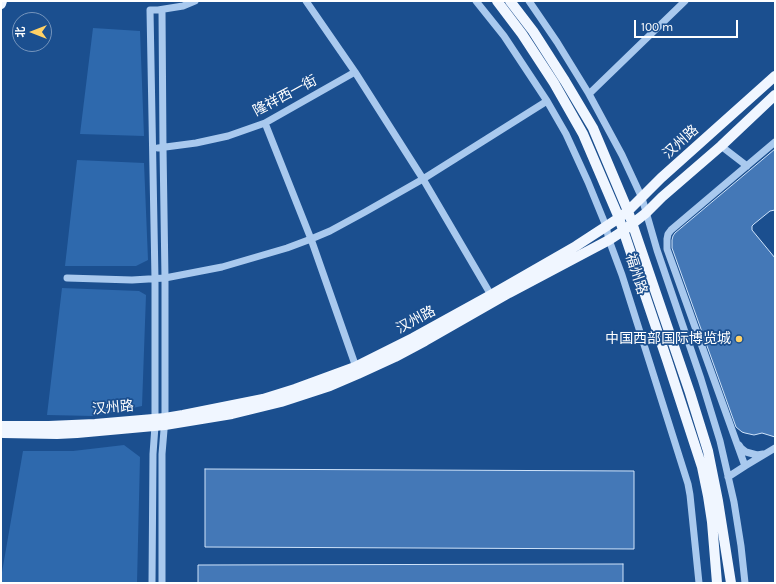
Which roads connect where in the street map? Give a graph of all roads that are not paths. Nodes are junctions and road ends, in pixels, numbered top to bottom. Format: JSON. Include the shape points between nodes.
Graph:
{"nodes":[{"id":1,"x":2,"y":1,"type":"edge"},
{"id":2,"x":195,"y":1,"type":"edge"},
{"id":3,"x":306,"y":1,"type":"edge"},
{"id":4,"x":476,"y":1,"type":"edge"},
{"id":5,"x":497,"y":1,"type":"edge"},
{"id":6,"x":510,"y":1,"type":"edge"},
{"id":7,"x":529,"y":1,"type":"edge"},
{"id":8,"x":685,"y":1,"type":"edge"},
{"id":9,"x":1,"y":4,"type":"edge"},
{"id":10,"x":162,"y":10,"type":"junction"},
{"id":11,"x":355,"y":72,"type":"junction"},
{"id":12,"x":775,"y":76,"type":"edge"},
{"id":13,"x":589,"y":94,"type":"junction"},
{"id":14,"x":775,"y":95,"type":"edge"},
{"id":15,"x":547,"y":101,"type":"junction"},
{"id":16,"x":265,"y":123,"type":"junction"},
{"id":17,"x":775,"y":142,"type":"edge"},
{"id":18,"x":721,"y":146,"type":"junction"},
{"id":19,"x":153,"y":148,"type":"junction"},
{"id":20,"x":162,"y":148,"type":"junction"},
{"id":21,"x":747,"y":166,"type":"junction"},
{"id":22,"x":423,"y":179,"type":"junction"},
{"id":23,"x":642,"y":198,"type":"junction"},
{"id":24,"x":628,"y":211,"type":"junction"},
{"id":25,"x":646,"y":212,"type":"junction"},
{"id":26,"x":618,"y":218,"type":"junction"},
{"id":27,"x":633,"y":224,"type":"junction"},
{"id":28,"x":606,"y":226,"type":"junction"},
{"id":29,"x":623,"y":231,"type":"junction"},
{"id":30,"x":311,"y":239,"type":"junction"},
{"id":31,"x":610,"y":240,"type":"junction"},
{"id":32,"x":67,"y":278,"type":"dead end"},
{"id":33,"x":165,"y":278,"type":"junction"},
{"id":34,"x":155,"y":279,"type":"junction"},
{"id":35,"x":491,"y":295,"type":"junction"},
{"id":36,"x":357,"y":370,"type":"junction"},
{"id":37,"x":160,"y":422,"type":"junction"},
{"id":38,"x":1,"y":426,"type":"edge"},
{"id":39,"x":1,"y":432,"type":"edge"},
{"id":40,"x":737,"y":442,"type":"junction"},
{"id":41,"x":775,"y":448,"type":"edge"},
{"id":42,"x":765,"y":454,"type":"junction"},
{"id":43,"x":745,"y":466,"type":"junction"},
{"id":44,"x":728,"y":477,"type":"junction"},
{"id":45,"x":152,"y":583,"type":"edge"},
{"id":46,"x":162,"y":583,"type":"edge"},
{"id":47,"x":699,"y":583,"type":"edge"},
{"id":48,"x":717,"y":583,"type":"edge"},
{"id":49,"x":731,"y":583,"type":"edge"},
{"id":50,"x":745,"y":583,"type":"edge"}],
"edges":[{"from":1,"to":9,"type":"main road"},
{"from":2,"to":10,"type":"street"},
{"from":3,"to":11,"type":"street"},
{"from":4,"to":15,"type":"street","name":"福州路","via":[[504,36]]},
{"from":5,"to":26,"type":"main road","name":"福州路","via":[[554,83],[583,134]]},
{"from":6,"to":24,"type":"main road","name":"福州路","via":[[533,32],[593,128]]},
{"from":7,"to":13,"type":"street","name":"福州路"},
{"from":8,"to":13,"type":"street"},
{"from":10,"to":19,"type":"street","via":[[150,10]]},
{"from":10,"to":20,"type":"street"},
{"from":11,"to":16,"type":"street","name":"隆祥西一街"},
{"from":11,"to":22,"type":"street"},
{"from":12,"to":23,"type":"main road","name":"汉州路"},
{"from":13,"to":23,"type":"street","name":"福州路"},
{"from":14,"to":18,"type":"main road","name":"汉州路"},
{"from":15,"to":22,"type":"street"},
{"from":15,"to":28,"type":"street","name":"福州路","via":[[566,134]]},
{"from":16,"to":20,"type":"street","name":"隆祥西一街","via":[[228,136]]},
{"from":16,"to":30,"type":"street"},
{"from":17,"to":21,"type":"street"},
{"from":18,"to":21,"type":"street"},
{"from":18,"to":25,"type":"main road","name":"汉州路"},
{"from":19,"to":20,"type":"street","name":"隆祥西一街"},
{"from":19,"to":34,"type":"street"},
{"from":20,"to":33,"type":"street"},
{"from":21,"to":40,"type":"street","via":[[671,230],[667,244]]},
{"from":22,"to":30,"type":"street"},
{"from":22,"to":35,"type":"street"},
{"from":23,"to":24,"type":"main road","name":"汉州路"},
{"from":23,"to":25,"type":"street","name":"福州路"},
{"from":24,"to":26,"type":"main road","name":"汉州路"},
{"from":24,"to":27,"type":"main road","name":"福州路"},
{"from":25,"to":27,"type":"main road","name":"汉州路"},
{"from":25,"to":44,"type":"street","name":"福州路","via":[[718,434]]},
{"from":26,"to":28,"type":"main road","name":"汉州路"},
{"from":26,"to":29,"type":"main road","name":"福州路"},
{"from":27,"to":29,"type":"main road","name":"汉州路"},
{"from":27,"to":49,"type":"main road","name":"福州路","via":[[708,451]]},
{"from":28,"to":31,"type":"street","name":"福州路"},
{"from":28,"to":35,"type":"main road","name":"汉州路"},
{"from":29,"to":31,"type":"main road","name":"汉州路"},
{"from":29,"to":48,"type":"main road","name":"福州路","via":[[702,467],[712,522]]},
{"from":30,"to":33,"type":"street","via":[[222,267]]},
{"from":30,"to":36,"type":"street"},
{"from":31,"to":36,"type":"main road","name":"汉州路","via":[[395,357]]},
{"from":31,"to":47,"type":"street","name":"福州路","via":[[688,484]]},
{"from":32,"to":34,"type":"street"},
{"from":33,"to":34,"type":"street"},
{"from":33,"to":37,"type":"street"},
{"from":34,"to":37,"type":"street"},
{"from":35,"to":36,"type":"main road","name":"汉州路"},
{"from":36,"to":37,"type":"main road","name":"汉州路","via":[[263,399],[182,415]]},
{"from":37,"to":38,"type":"main road","name":"汉州路"},
{"from":37,"to":39,"type":"main road","name":"汉州路","via":[[57,434]]},
{"from":37,"to":45,"type":"street","via":[[153,454]]},
{"from":37,"to":46,"type":"street"},
{"from":40,"to":42,"type":"street","via":[[746,452]]},
{"from":40,"to":43,"type":"street"},
{"from":41,"to":42,"type":"street"},
{"from":42,"to":43,"type":"street"},
{"from":43,"to":44,"type":"street"},
{"from":44,"to":50,"type":"street","name":"福州路"}]}
